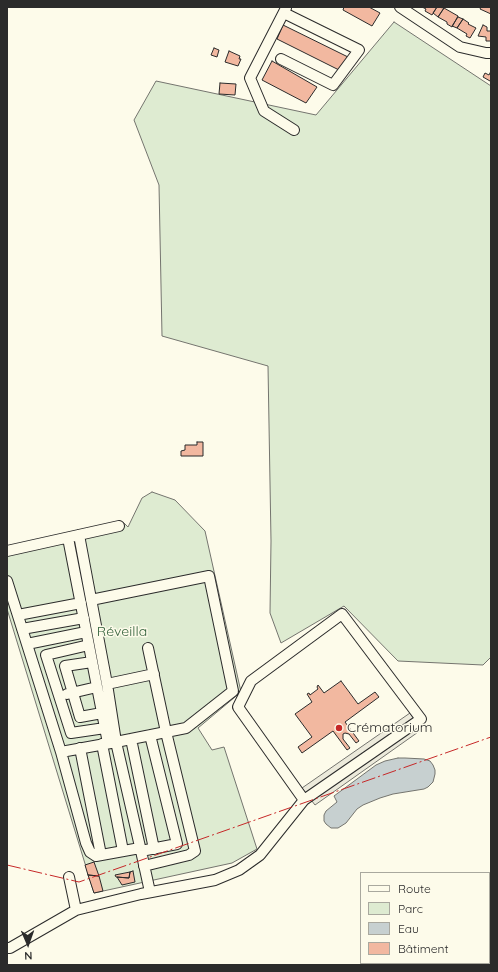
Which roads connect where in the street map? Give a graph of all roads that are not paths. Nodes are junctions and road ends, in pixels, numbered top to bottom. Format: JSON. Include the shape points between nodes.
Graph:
{"nodes":[{"id":1,"x":400,"y":7,"type":"edge"},
{"id":2,"x":285,"y":10,"type":"edge"},
{"id":3,"x":491,"y":53,"type":"edge"},
{"id":4,"x":281,"y":59,"type":"dead end"},
{"id":5,"x":294,"y":130,"type":"dead end"},
{"id":6,"x":119,"y":526,"type":"dead end"},
{"id":7,"x":79,"y":535,"type":"junction"},
{"id":8,"x":68,"y":538,"type":"junction"},
{"id":9,"x":7,"y":551,"type":"edge"},
{"id":10,"x":7,"y":581,"type":"edge"},
{"id":11,"x":91,"y":600,"type":"junction"},
{"id":12,"x":81,"y":603,"type":"junction"},
{"id":13,"x":18,"y":615,"type":"junction"},
{"id":14,"x":84,"y":618,"type":"junction"},
{"id":15,"x":22,"y":630,"type":"junction"},
{"id":16,"x":86,"y":632,"type":"junction"},
{"id":17,"x":27,"y":644,"type":"junction"},
{"id":18,"x":89,"y":645,"type":"junction"},
{"id":19,"x":148,"y":648,"type":"dead end"},
{"id":20,"x":92,"y":662,"type":"junction"},
{"id":21,"x":154,"y":674,"type":"junction"},
{"id":22,"x":102,"y":686,"type":"junction"},
{"id":23,"x":73,"y":692,"type":"junction"},
{"id":24,"x":59,"y":695,"type":"junction"},
{"id":25,"x":102,"y":713,"type":"junction"},
{"id":26,"x":105,"y":728,"type":"junction"},
{"id":27,"x":166,"y":732,"type":"junction"},
{"id":28,"x":150,"y":735,"type":"junction"},
{"id":29,"x":131,"y":739,"type":"junction"},
{"id":30,"x":109,"y":743,"type":"junction"},
{"id":31,"x":80,"y":748,"type":"junction"},
{"id":32,"x":61,"y":752,"type":"junction"},
{"id":33,"x":304,"y":800,"type":"junction"},
{"id":34,"x":141,"y":849,"type":"junction"},
{"id":35,"x":154,"y":849,"type":"junction"},
{"id":36,"x":123,"y":851,"type":"junction"},
{"id":37,"x":101,"y":855,"type":"junction"},
{"id":38,"x":144,"y":866,"type":"junction"},
{"id":39,"x":69,"y":877,"type":"dead end"},
{"id":40,"x":150,"y":892,"type":"junction"},
{"id":41,"x":76,"y":910,"type":"junction"},
{"id":42,"x":7,"y":948,"type":"edge"}],
"edges":[{"from":1,"to":3,"type":"street","via":[[460,47]]},
{"from":2,"to":4,"type":"street","via":[[359,50],[333,85]]},
{"from":2,"to":5,"type":"street","via":[[250,78],[264,110]]},
{"from":6,"to":7,"type":"street"},
{"from":7,"to":8,"type":"street"},
{"from":7,"to":11,"type":"street"},
{"from":8,"to":9,"type":"street"},
{"from":8,"to":12,"type":"street"},
{"from":10,"to":13,"type":"street"},
{"from":11,"to":22,"type":"street"},
{"from":11,"to":27,"type":"street","via":[[209,576],[233,691],[186,728]]},
{"from":12,"to":13,"type":"street"},
{"from":12,"to":14,"type":"street"},
{"from":13,"to":15,"type":"street"},
{"from":14,"to":15,"type":"street"},
{"from":14,"to":16,"type":"street"},
{"from":15,"to":17,"type":"street"},
{"from":16,"to":17,"type":"street"},
{"from":16,"to":18,"type":"street"},
{"from":17,"to":32,"type":"street"},
{"from":18,"to":20,"type":"street"},
{"from":18,"to":24,"type":"street","via":[[46,655]]},
{"from":19,"to":21,"type":"street"},
{"from":20,"to":22,"type":"street"},
{"from":20,"to":23,"type":"street","via":[[66,666]]},
{"from":21,"to":22,"type":"street"},
{"from":21,"to":27,"type":"street"},
{"from":22,"to":23,"type":"street"},
{"from":22,"to":25,"type":"street"},
{"from":22,"to":30,"type":"street"},
{"from":23,"to":24,"type":"street"},
{"from":23,"to":25,"type":"street","via":[[80,717]]},
{"from":24,"to":26,"type":"street","via":[[71,733]]},
{"from":25,"to":26,"type":"street"},
{"from":26,"to":30,"type":"street"},
{"from":27,"to":28,"type":"street"},
{"from":27,"to":38,"type":"street","via":[[195,851],[189,855]]},
{"from":28,"to":29,"type":"street"},
{"from":28,"to":35,"type":"street","via":[[177,844]]},
{"from":29,"to":30,"type":"street"},
{"from":29,"to":35,"type":"street"},
{"from":30,"to":31,"type":"street"},
{"from":30,"to":34,"type":"street"},
{"from":30,"to":36,"type":"street"},
{"from":31,"to":32,"type":"street"},
{"from":31,"to":37,"type":"street"},
{"from":32,"to":37,"type":"street","via":[[86,843],[90,852],[96,856]]},
{"from":33,"to":33,"type":"street","via":[[238,707],[251,681],[342,614],[421,719]]},
{"from":33,"to":40,"type":"street","via":[[260,855],[239,870],[215,880]]},
{"from":34,"to":35,"type":"street"},
{"from":34,"to":36,"type":"street"},
{"from":34,"to":38,"type":"street"},
{"from":36,"to":37,"type":"street"},
{"from":38,"to":40,"type":"street"},
{"from":39,"to":41,"type":"street"},
{"from":40,"to":41,"type":"street"},
{"from":41,"to":42,"type":"street"}]}
